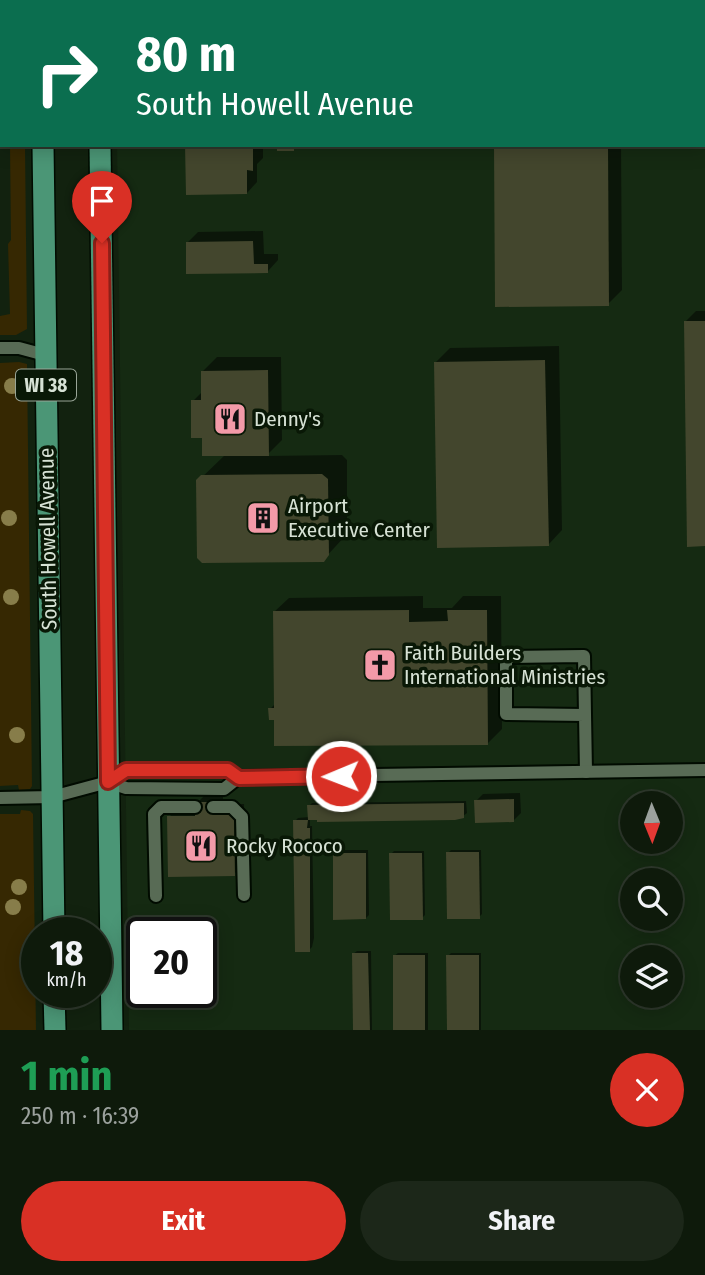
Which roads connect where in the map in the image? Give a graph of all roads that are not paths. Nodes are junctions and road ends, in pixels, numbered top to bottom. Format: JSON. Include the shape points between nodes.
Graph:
{"nodes":[{"id":1,"x":43,"y":147,"type":"edge"},
{"id":2,"x":100,"y":147,"type":"edge"},
{"id":3,"x":0,"y":348,"type":"edge"},
{"id":4,"x":45,"y":355,"type":"junction"},
{"id":5,"x":585,"y":715,"type":"junction"},
{"id":6,"x":705,"y":770,"type":"edge"},
{"id":7,"x":586,"y":772,"type":"junction"},
{"id":8,"x":239,"y":778,"type":"junction"},
{"id":9,"x":108,"y":782,"type":"junction"},
{"id":10,"x":52,"y":797,"type":"junction"},
{"id":11,"x":0,"y":798,"type":"edge"},
{"id":12,"x":195,"y":807,"type":"dead end"},
{"id":13,"x":213,"y":807,"type":"dead end"},
{"id":14,"x":244,"y":895,"type":"dead end"},
{"id":15,"x":156,"y":896,"type":"dead end"},
{"id":16,"x":54,"y":917,"type":"edge"},
{"id":17,"x":54,"y":1008,"type":"edge"},
{"id":18,"x":55,"y":1030,"type":"edge"},
{"id":19,"x":112,"y":1030,"type":"edge"}],
"edges":[{"from":1,"to":4,"type":"main road","name":"South Howell Avenue","number":"WI 38"},
{"from":2,"to":9,"type":"main road","number":"WI 38"},
{"from":3,"to":4,"type":"lane"},
{"from":4,"to":10,"type":"main road","name":"South Howell Avenue","number":"WI 38"},
{"from":5,"to":5,"type":"lane","via":[[584,656],[506,657],[506,713]]},
{"from":5,"to":7,"type":"lane"},
{"from":6,"to":7,"type":"lane"},
{"from":7,"to":8,"type":"lane"},
{"from":8,"to":9,"type":"lane","via":[[224,789],[126,788]]},
{"from":8,"to":9,"type":"lane","via":[[228,770],[126,770]]},
{"from":9,"to":10,"type":"lane"},
{"from":9,"to":19,"type":"main road","number":"WI 38"},
{"from":10,"to":11,"type":"lane"},
{"from":10,"to":16,"type":"main road","name":"South Howell Avenue","number":"WI 38"},
{"from":12,"to":15,"type":"lane","via":[[161,807],[155,814]]},
{"from":13,"to":14,"type":"lane","via":[[232,807],[242,817]]},
{"from":17,"to":18,"type":"main road"}]}
